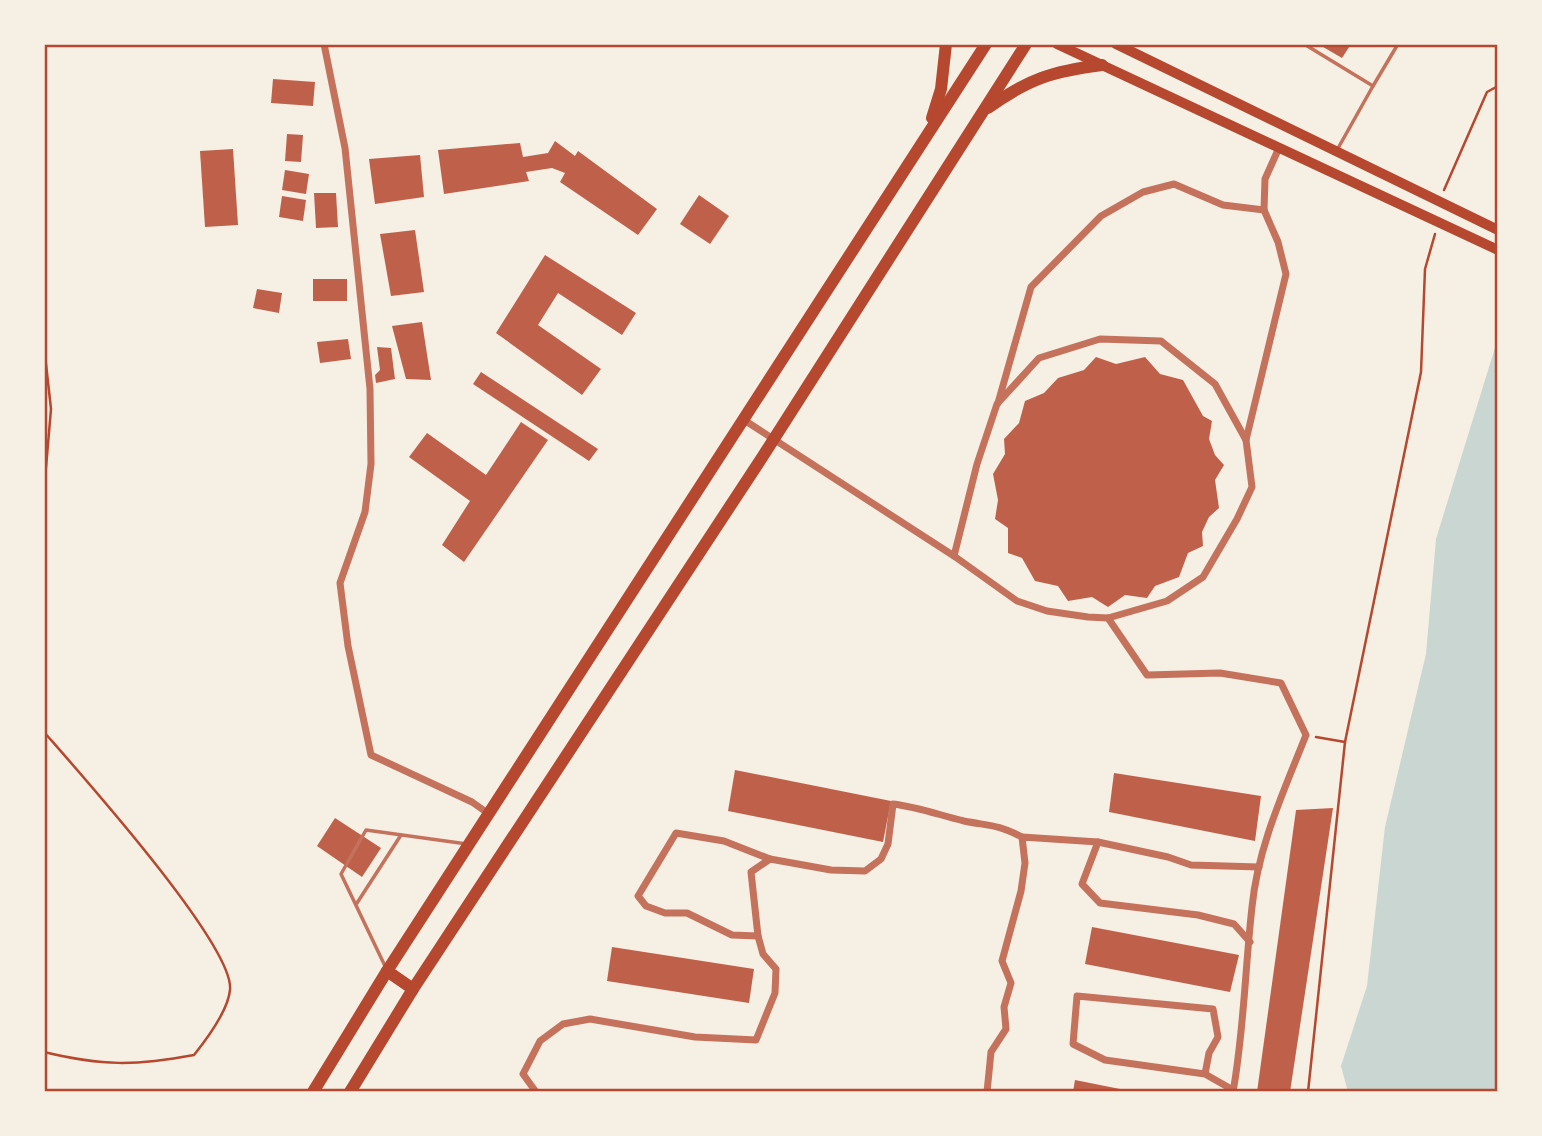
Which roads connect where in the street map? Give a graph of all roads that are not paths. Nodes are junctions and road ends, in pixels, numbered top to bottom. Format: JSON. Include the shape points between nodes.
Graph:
{"nodes":[{"id":1,"x":324,"y":44,"type":"edge"},
{"id":2,"x":946,"y":44,"type":"edge"},
{"id":3,"x":986,"y":44,"type":"edge"},
{"id":4,"x":1027,"y":44,"type":"edge"},
{"id":5,"x":1057,"y":44,"type":"edge"},
{"id":6,"x":1116,"y":44,"type":"edge"},
{"id":7,"x":1304,"y":44,"type":"edge"},
{"id":8,"x":1398,"y":44,"type":"edge"},
{"id":9,"x":1102,"y":65,"type":"junction"},
{"id":10,"x":1373,"y":86,"type":"junction"},
{"id":11,"x":982,"y":113,"type":"junction"},
{"id":12,"x":1278,"y":150,"type":"junction"},
{"id":13,"x":916,"y":152,"type":"junction"},
{"id":14,"x":1336,"y":152,"type":"junction"},
{"id":15,"x":1264,"y":211,"type":"junction"},
{"id":16,"x":1498,"y":230,"type":"edge"},
{"id":17,"x":1498,"y":250,"type":"edge"},
{"id":18,"x":997,"y":404,"type":"junction"},
{"id":19,"x":744,"y":420,"type":"junction"},
{"id":20,"x":774,"y":438,"type":"junction"},
{"id":21,"x":1246,"y":440,"type":"junction"},
{"id":22,"x":954,"y":556,"type":"junction"},
{"id":23,"x":1108,"y":618,"type":"junction"},
{"id":24,"x":489,"y":814,"type":"junction"},
{"id":25,"x":401,"y":835,"type":"junction"},
{"id":26,"x":1022,"y":837,"type":"junction"},
{"id":27,"x":1098,"y":842,"type":"junction"},
{"id":28,"x":469,"y":844,"type":"junction"},
{"id":29,"x":770,"y":859,"type":"junction"},
{"id":30,"x":1259,"y":867,"type":"junction"},
{"id":31,"x":357,"y":903,"type":"junction"},
{"id":32,"x":758,"y":936,"type":"junction"},
{"id":33,"x":1250,"y":943,"type":"junction"},
{"id":34,"x":387,"y":971,"type":"junction"},
{"id":35,"x":413,"y":989,"type":"junction"},
{"id":36,"x":1205,"y":1074,"type":"junction"},
{"id":37,"x":1233,"y":1091,"type":"edge"},
{"id":38,"x":313,"y":1092,"type":"edge"},
{"id":39,"x":350,"y":1092,"type":"edge"},
{"id":40,"x":536,"y":1092,"type":"edge"},
{"id":41,"x":986,"y":1092,"type":"edge"}],
"edges":[{"from":1,"to":24,"type":"street","via":[[345,148],[370,389],[371,464],[365,512],[340,583],[371,755]]},
{"from":2,"to":13,"type":"highway","via":[[941,89]]},
{"from":3,"to":13,"type":"highway"},
{"from":4,"to":11,"type":"highway"},
{"from":5,"to":9,"type":"main road"},
{"from":6,"to":14,"type":"main road"},
{"from":7,"to":10,"type":"lane"},
{"from":8,"to":10,"type":"lane"},
{"from":9,"to":11,"type":"highway","via":[[1047,74],[1018,86]]},
{"from":9,"to":12,"type":"main road"},
{"from":10,"to":14,"type":"lane"},
{"from":11,"to":20,"type":"highway"},
{"from":12,"to":15,"type":"street","via":[[1265,179]]},
{"from":12,"to":17,"type":"main road"},
{"from":13,"to":19,"type":"highway"},
{"from":14,"to":16,"type":"main road"},
{"from":15,"to":18,"type":"street","via":[[1223,205],[1174,184],[1143,192],[1101,216],[1031,288]]},
{"from":15,"to":21,"type":"street","via":[[1286,274]]},
{"from":18,"to":21,"type":"street","via":[[1039,358],[1100,339],[1161,341],[1215,384]]},
{"from":18,"to":22,"type":"street"},
{"from":19,"to":20,"type":"street"},
{"from":19,"to":24,"type":"highway"},
{"from":20,"to":22,"type":"street"},
{"from":20,"to":35,"type":"highway"},
{"from":21,"to":23,"type":"street","via":[[1252,487],[1203,577],[1167,601]]},
{"from":22,"to":23,"type":"street","via":[[1017,601],[1047,611]]},
{"from":23,"to":30,"type":"street","via":[[1147,675],[1220,673],[1281,683],[1306,735]]},
{"from":24,"to":28,"type":"highway"},
{"from":25,"to":28,"type":"lane"},
{"from":25,"to":31,"type":"lane"},
{"from":25,"to":31,"type":"lane","via":[[366,830],[341,873]]},
{"from":26,"to":27,"type":"street"},
{"from":26,"to":29,"type":"street","via":[[999,825],[893,804],[888,844],[881,859],[865,872]]},
{"from":26,"to":41,"type":"street","via":[[1021,891],[1002,961],[1011,983],[1004,1007],[1006,1029],[991,1052]]},
{"from":27,"to":30,"type":"street","via":[[1191,865]]},
{"from":27,"to":33,"type":"street","via":[[1082,884],[1100,903],[1234,924]]},
{"from":28,"to":34,"type":"highway"},
{"from":29,"to":32,"type":"street","via":[[751,872]]},
{"from":29,"to":32,"type":"street","via":[[724,841],[676,833],[638,896],[646,906],[665,913],[687,913],[732,935]]},
{"from":30,"to":33,"type":"street"},
{"from":31,"to":34,"type":"lane"},
{"from":32,"to":40,"type":"street","via":[[763,954],[776,969],[775,993],[755,1040],[695,1037],[590,1018],[564,1024],[540,1041],[523,1074]]},
{"from":33,"to":37,"type":"street"},
{"from":34,"to":35,"type":"highway"},
{"from":34,"to":38,"type":"highway"},
{"from":35,"to":39,"type":"highway"},
{"from":36,"to":36,"type":"street","via":[[1105,1060],[1082,1051],[1073,1044],[1077,996],[1213,1009],[1218,1037]]},
{"from":36,"to":37,"type":"street"}]}
